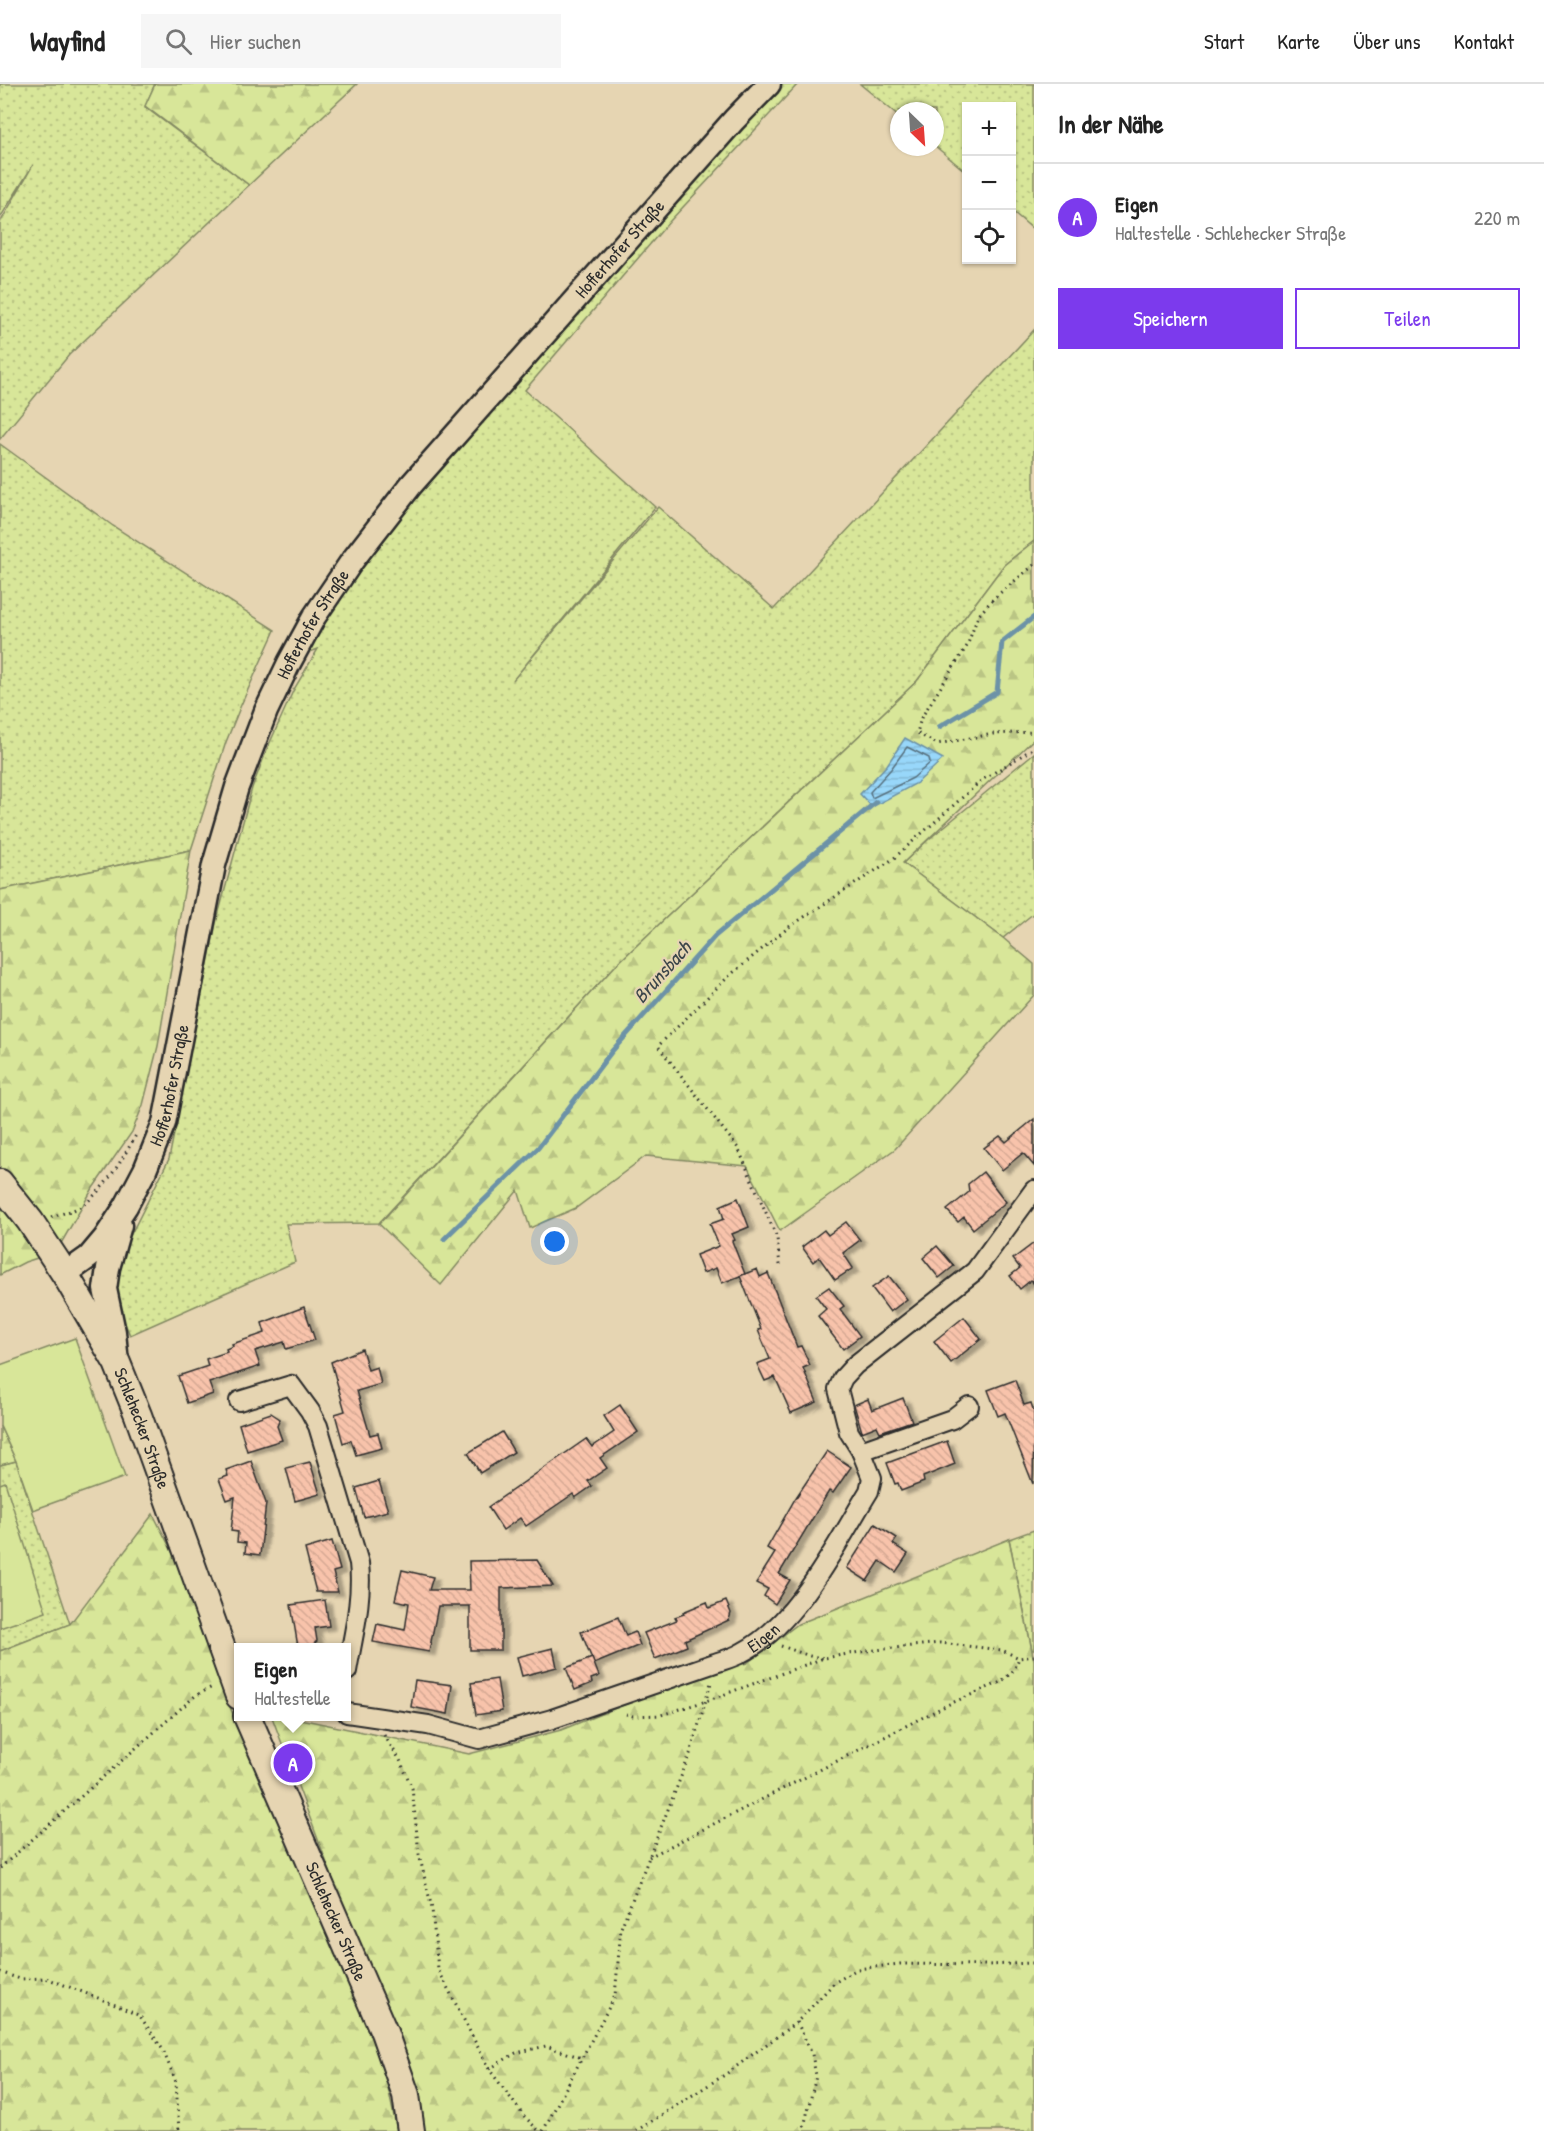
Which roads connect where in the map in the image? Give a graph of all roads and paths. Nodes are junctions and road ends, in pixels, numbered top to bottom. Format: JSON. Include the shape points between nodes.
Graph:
{"nodes":[{"id":1,"x":769,"y":84,"type":"edge"},
{"id":2,"x":1034,"y":565,"type":"edge"},
{"id":3,"x":1034,"y":732,"type":"edge"},
{"id":4,"x":1034,"y":748,"type":"edge"},
{"id":5,"x":139,"y":1126,"type":"dead end"},
{"id":6,"x":0,"y":1182,"type":"edge"},
{"id":7,"x":1034,"y":1190,"type":"edge"},
{"id":8,"x":126,"y":1206,"type":"junction"},
{"id":9,"x":30,"y":1221,"type":"junction"},
{"id":10,"x":780,"y":1265,"type":"dead end"},
{"id":11,"x":65,"y":1274,"type":"junction"},
{"id":12,"x":117,"y":1364,"type":"junction"},
{"id":13,"x":239,"y":1401,"type":"dead end"},
{"id":14,"x":969,"y":1406,"type":"dead end"},
{"id":15,"x":861,"y":1451,"type":"junction"},
{"id":16,"x":763,"y":1638,"type":"junction"},
{"id":17,"x":351,"y":1648,"type":"edge"},
{"id":18,"x":1034,"y":1656,"type":"edge"},
{"id":19,"x":824,"y":1658,"type":"junction"},
{"id":20,"x":1019,"y":1658,"type":"junction"},
{"id":21,"x":715,"y":1663,"type":"junction"},
{"id":22,"x":234,"y":1684,"type":"edge"},
{"id":23,"x":234,"y":1687,"type":"edge"},
{"id":24,"x":706,"y":1701,"type":"junction"},
{"id":25,"x":351,"y":1713,"type":"edge"},
{"id":26,"x":624,"y":1713,"type":"dead end"},
{"id":27,"x":379,"y":1716,"type":"junction"},
{"id":28,"x":250,"y":1721,"type":"edge"},
{"id":29,"x":649,"y":1857,"type":"junction"},
{"id":30,"x":0,"y":1868,"type":"edge"},
{"id":31,"x":1034,"y":1963,"type":"edge"},
{"id":32,"x":0,"y":1971,"type":"edge"},
{"id":33,"x":797,"y":2022,"type":"junction"},
{"id":34,"x":582,"y":2058,"type":"junction"},
{"id":35,"x":489,"y":2069,"type":"junction"},
{"id":36,"x":179,"y":2131,"type":"edge"},
{"id":37,"x":411,"y":2131,"type":"edge"},
{"id":38,"x":541,"y":2131,"type":"edge"},
{"id":39,"x":636,"y":2131,"type":"edge"},
{"id":40,"x":803,"y":2131,"type":"edge"}],
"edges":[{"from":1,"to":8,"type":"street","name":"Hofferhofer Straße","via":[[418,477],[314,617],[266,711],[237,787],[214,865],[168,1106],[145,1170]]},
{"from":2,"to":3,"type":"path","via":[[978,616],[967,646],[921,718],[917,733],[937,744],[993,734]]},
{"from":4,"to":10,"type":"path","via":[[981,780],[893,859],[789,927],[729,976],[658,1046],[738,1148],[777,1238]]},
{"from":5,"to":9,"type":"path","via":[[113,1172],[80,1207]]},
{"from":6,"to":9,"type":"main road","name":"Schlehecker Straße"},
{"from":7,"to":15,"type":"street","name":"Eigen","via":[[975,1271],[843,1378],[838,1389],[843,1411],[849,1432]]},
{"from":8,"to":11,"type":"street","name":"Hofferhofer Straße","via":[[89,1257]]},
{"from":8,"to":12,"type":"street","via":[[105,1289]]},
{"from":9,"to":11,"type":"main road","name":"Schlehecker Straße"},
{"from":11,"to":12,"type":"main road","name":"Schlehecker Straße"},
{"from":12,"to":22,"type":"main road","name":"Schlehecker Straße"},
{"from":13,"to":17,"type":"street","via":[[291,1385],[318,1426],[359,1563],[361,1581]]},
{"from":14,"to":15,"type":"street","via":[[952,1419]]},
{"from":15,"to":16,"type":"street","name":"Eigen","via":[[872,1478],[869,1491],[798,1604]]},
{"from":16,"to":19,"type":"path"},
{"from":16,"to":21,"type":"street","name":"Eigen","via":[[741,1653]]},
{"from":18,"to":20,"type":"path"},
{"from":19,"to":20,"type":"path","via":[[940,1643],[1002,1650]]},
{"from":19,"to":24,"type":"path"},
{"from":20,"to":29,"type":"path","via":[[1014,1670],[1001,1682],[947,1705]]},
{"from":21,"to":24,"type":"path"},
{"from":21,"to":27,"type":"street","name":"Eigen","via":[[552,1719],[479,1739]]},
{"from":23,"to":30,"type":"path","via":[[195,1696]]},
{"from":24,"to":26,"type":"path","via":[[661,1714]]},
{"from":24,"to":29,"type":"path","via":[[690,1754]]},
{"from":25,"to":27,"type":"street","name":"Eigen"},
{"from":27,"to":35,"type":"path","via":[[385,1739],[400,1760],[412,1788],[438,1969]]},
{"from":28,"to":37,"type":"main road","name":"Schlehecker Straße","via":[[384,2032],[406,2096]]},
{"from":29,"to":34,"type":"path","via":[[621,1928],[615,1996]]},
{"from":31,"to":33,"type":"path","via":[[900,1964],[857,1970],[834,1983]]},
{"from":32,"to":36,"type":"path","via":[[20,1979],[46,1978],[140,2016],[163,2050],[176,2082]]},
{"from":33,"to":39,"type":"path","via":[[717,2080]]},
{"from":33,"to":40,"type":"path","via":[[812,2054],[816,2076]]},
{"from":34,"to":35,"type":"path","via":[[546,2046],[516,2053]]},
{"from":34,"to":38,"type":"path"},
{"from":35,"to":38,"type":"path","via":[[524,2116]]}]}
